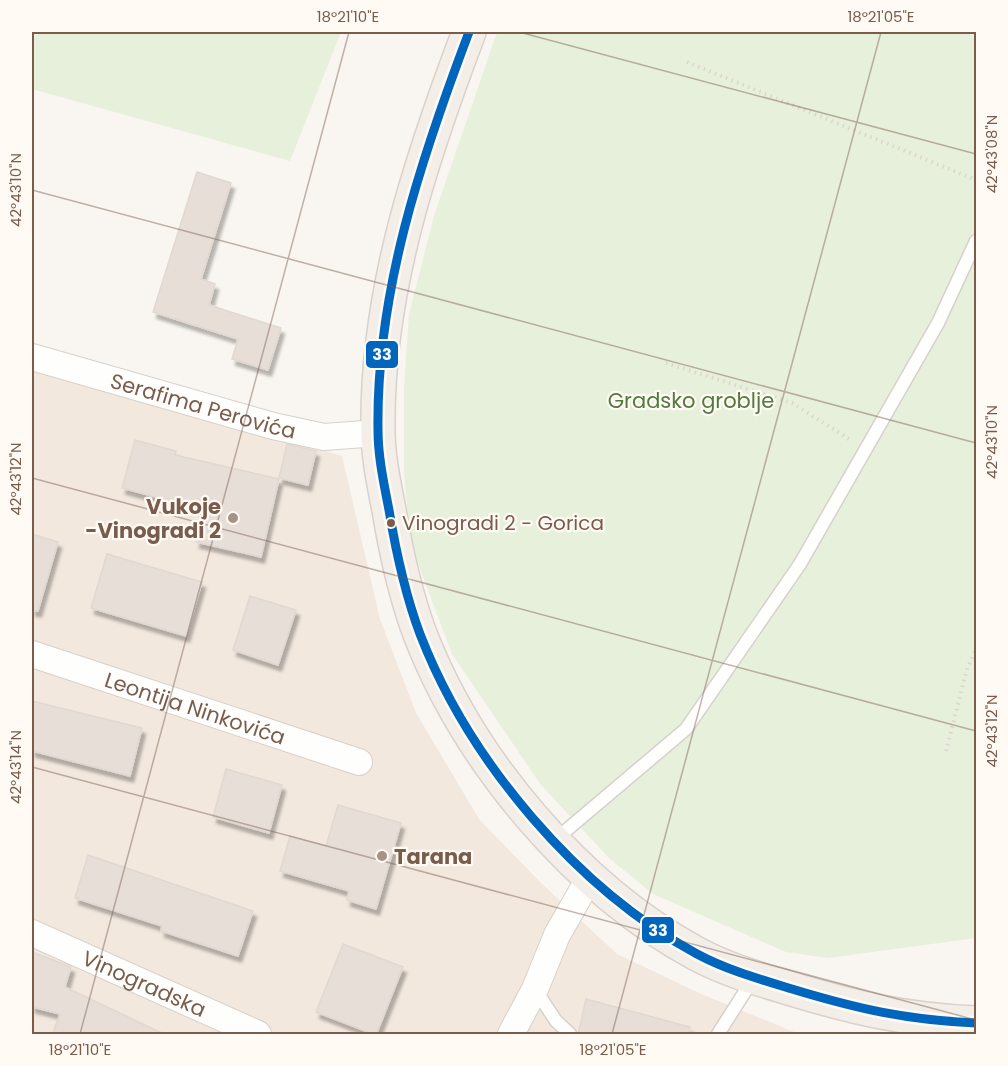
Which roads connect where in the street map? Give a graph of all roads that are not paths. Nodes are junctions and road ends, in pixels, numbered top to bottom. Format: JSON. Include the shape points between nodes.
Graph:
{"nodes":[{"id":1,"x":469,"y":32,"type":"edge"},
{"id":2,"x":976,"y":241,"type":"edge"},
{"id":3,"x":32,"y":357,"type":"edge"},
{"id":4,"x":378,"y":433,"type":"junction"},
{"id":5,"x":32,"y":654,"type":"edge"},
{"id":6,"x":359,"y":762,"type":"dead end"},
{"id":7,"x":554,"y":841,"type":"junction"},
{"id":8,"x":590,"y":877,"type":"junction"},
{"id":9,"x":32,"y":933,"type":"edge"},
{"id":10,"x":754,"y":978,"type":"junction"},
{"id":11,"x":536,"y":989,"type":"junction"},
{"id":12,"x":976,"y":1023,"type":"edge"},
{"id":13,"x":928,"y":1028,"type":"edge"},
{"id":14,"x":258,"y":1035,"type":"edge"},
{"id":15,"x":512,"y":1035,"type":"edge"},
{"id":16,"x":570,"y":1035,"type":"edge"},
{"id":17,"x":718,"y":1035,"type":"edge"}],
"edges":[{"from":1,"to":4,"type":"main road","via":[[420,175],[397,261],[381,348]]},
{"from":2,"to":7,"type":"lane","via":[[938,323],[800,564],[686,729]]},
{"from":3,"to":4,"type":"street","name":"Serafima Perovića","via":[[273,426],[324,437]]},
{"from":4,"to":7,"type":"main road","via":[[399,563],[421,637],[466,726],[505,782]]},
{"from":5,"to":6,"type":"street","name":"Leontija Ninkovića"},
{"from":7,"to":8,"type":"main road"},
{"from":8,"to":10,"type":"main road","via":[[696,954]]},
{"from":8,"to":11,"type":"street","via":[[557,935]]},
{"from":9,"to":14,"type":"street","name":"Vinogradska"},
{"from":10,"to":13,"type":"main road"},
{"from":10,"to":17,"type":"lane"},
{"from":11,"to":15,"type":"street"},
{"from":11,"to":16,"type":"lane"},
{"from":12,"to":13,"type":"main road"}]}
